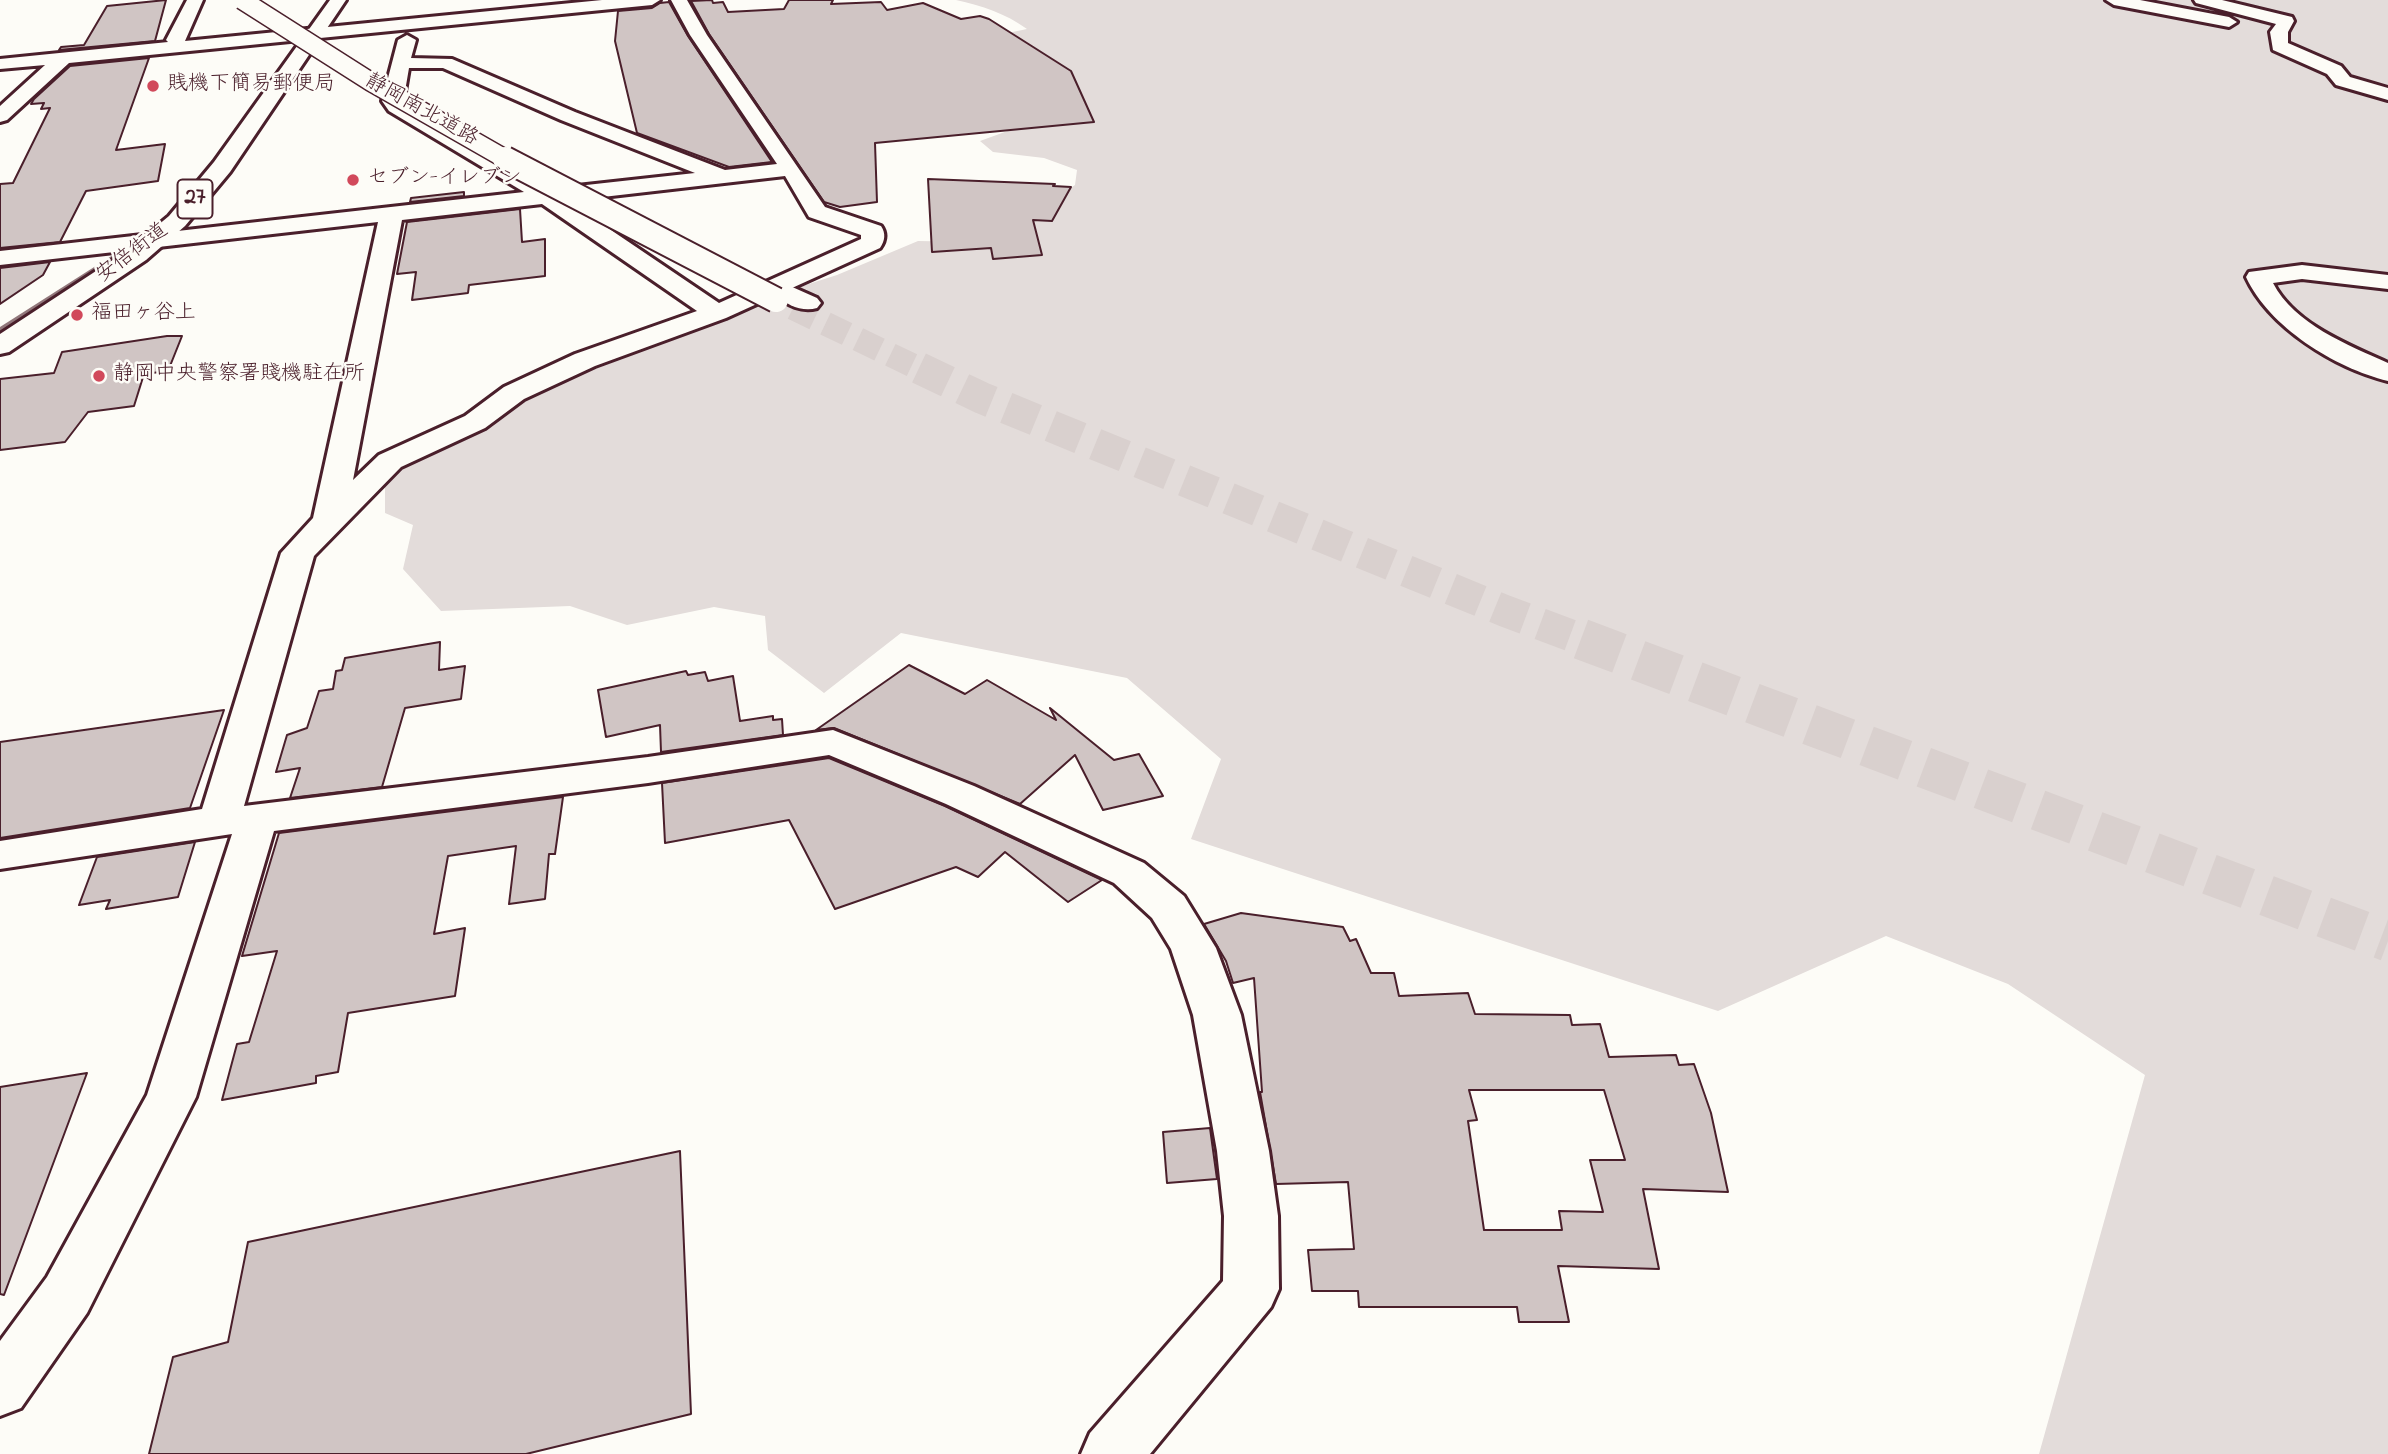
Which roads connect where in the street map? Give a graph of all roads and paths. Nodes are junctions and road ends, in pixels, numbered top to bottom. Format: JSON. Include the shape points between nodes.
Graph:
{"nodes":[{"id":1,"x":195,"y":0,"type":"edge"},
{"id":2,"x":242,"y":0,"type":"edge"},
{"id":3,"x":270,"y":0,"type":"edge"},
{"id":4,"x":338,"y":0,"type":"edge"},
{"id":5,"x":652,"y":0,"type":"edge"},
{"id":6,"x":679,"y":0,"type":"edge"},
{"id":7,"x":2114,"y":0,"type":"edge"},
{"id":8,"x":2202,"y":0,"type":"edge"},
{"id":9,"x":411,"y":24,"type":"junction"},
{"id":10,"x":2279,"y":32,"type":"junction"},
{"id":11,"x":314,"y":34,"type":"junction"},
{"id":12,"x":180,"y":45,"type":"junction"},
{"id":13,"x":65,"y":57,"type":"junction"},
{"id":14,"x":401,"y":63,"type":"junction"},
{"id":15,"x":0,"y":64,"type":"edge"},
{"id":16,"x":2388,"y":94,"type":"edge"},
{"id":17,"x":0,"y":116,"type":"edge"},
{"id":18,"x":791,"y":169,"type":"junction"},
{"id":19,"x":723,"y":177,"type":"junction"},
{"id":20,"x":547,"y":197,"type":"junction"},
{"id":21,"x":391,"y":215,"type":"junction"},
{"id":22,"x":156,"y":241,"type":"junction"},
{"id":23,"x":0,"y":258,"type":"edge"},
{"id":24,"x":2388,"y":282,"type":"edge"},
{"id":25,"x":717,"y":313,"type":"junction"},
{"id":26,"x":0,"y":345,"type":"edge"},
{"id":27,"x":2388,"y":373,"type":"edge"},
{"id":28,"x":329,"y":520,"type":"junction"},
{"id":29,"x":238,"y":820,"type":"junction"},
{"id":30,"x":0,"y":855,"type":"edge"},
{"id":31,"x":0,"y":1388,"type":"edge"},
{"id":32,"x":1111,"y":1454,"type":"edge"}],
"edges":[{"from":1,"to":12,"type":"main road","via":[[175,40]]},
{"from":2,"to":3,"type":"main road","name":"静岡南北道路","bridge":true,"via":[[386,93],[674,250],[792,301],[400,90],[333,48]]},
{"from":4,"to":11,"type":"main road","name":"安倍街道","number":"27"},
{"from":5,"to":9,"type":"main road"},
{"from":6,"to":18,"type":"main road"},
{"from":7,"to":10,"type":"main road"},
{"from":8,"to":10,"type":"main road","via":[[2286,21]]},
{"from":9,"to":11,"type":"main road"},
{"from":9,"to":14,"type":"main road"},
{"from":10,"to":16,"type":"main road","via":[[2279,46],[2333,70],[2343,81]]},
{"from":11,"to":12,"type":"main road"},
{"from":11,"to":22,"type":"main road","name":"安倍街道","number":"27","via":[[222,167]]},
{"from":12,"to":13,"type":"main road"},
{"from":13,"to":15,"type":"main road"},
{"from":13,"to":17,"type":"main road"},
{"from":14,"to":19,"type":"main road","via":[[446,63]]},
{"from":14,"to":20,"type":"main road","via":[[392,101],[396,107]]},
{"from":18,"to":19,"type":"main road"},
{"from":18,"to":25,"type":"main road","via":[[817,212],[873,230],[872,243]]},
{"from":19,"to":20,"type":"main road"},
{"from":20,"to":21,"type":"main road"},
{"from":20,"to":25,"type":"main road"},
{"from":21,"to":22,"type":"main road"},
{"from":21,"to":28,"type":"main road"},
{"from":22,"to":23,"type":"main road"},
{"from":22,"to":26,"type":"main road","name":"安倍街道","number":"27"},
{"from":24,"to":27,"type":"main road","via":[[2302,272],[2258,277],[2262,292],[2273,304],[2320,342]]},
{"from":25,"to":28,"type":"main road","via":[[585,360],[514,393],[475,422],[390,461]]},
{"from":28,"to":29,"type":"main road","via":[[298,553]]},
{"from":29,"to":30,"type":"main road"},
{"from":29,"to":31,"type":"main road","via":[[171,1097],[67,1295]]},
{"from":29,"to":32,"type":"main road","via":[[648,770],[833,742],[1129,873],[1168,907],[1192,948],[1217,1014],[1243,1151],[1251,1216],[1251,1289]]}]}
